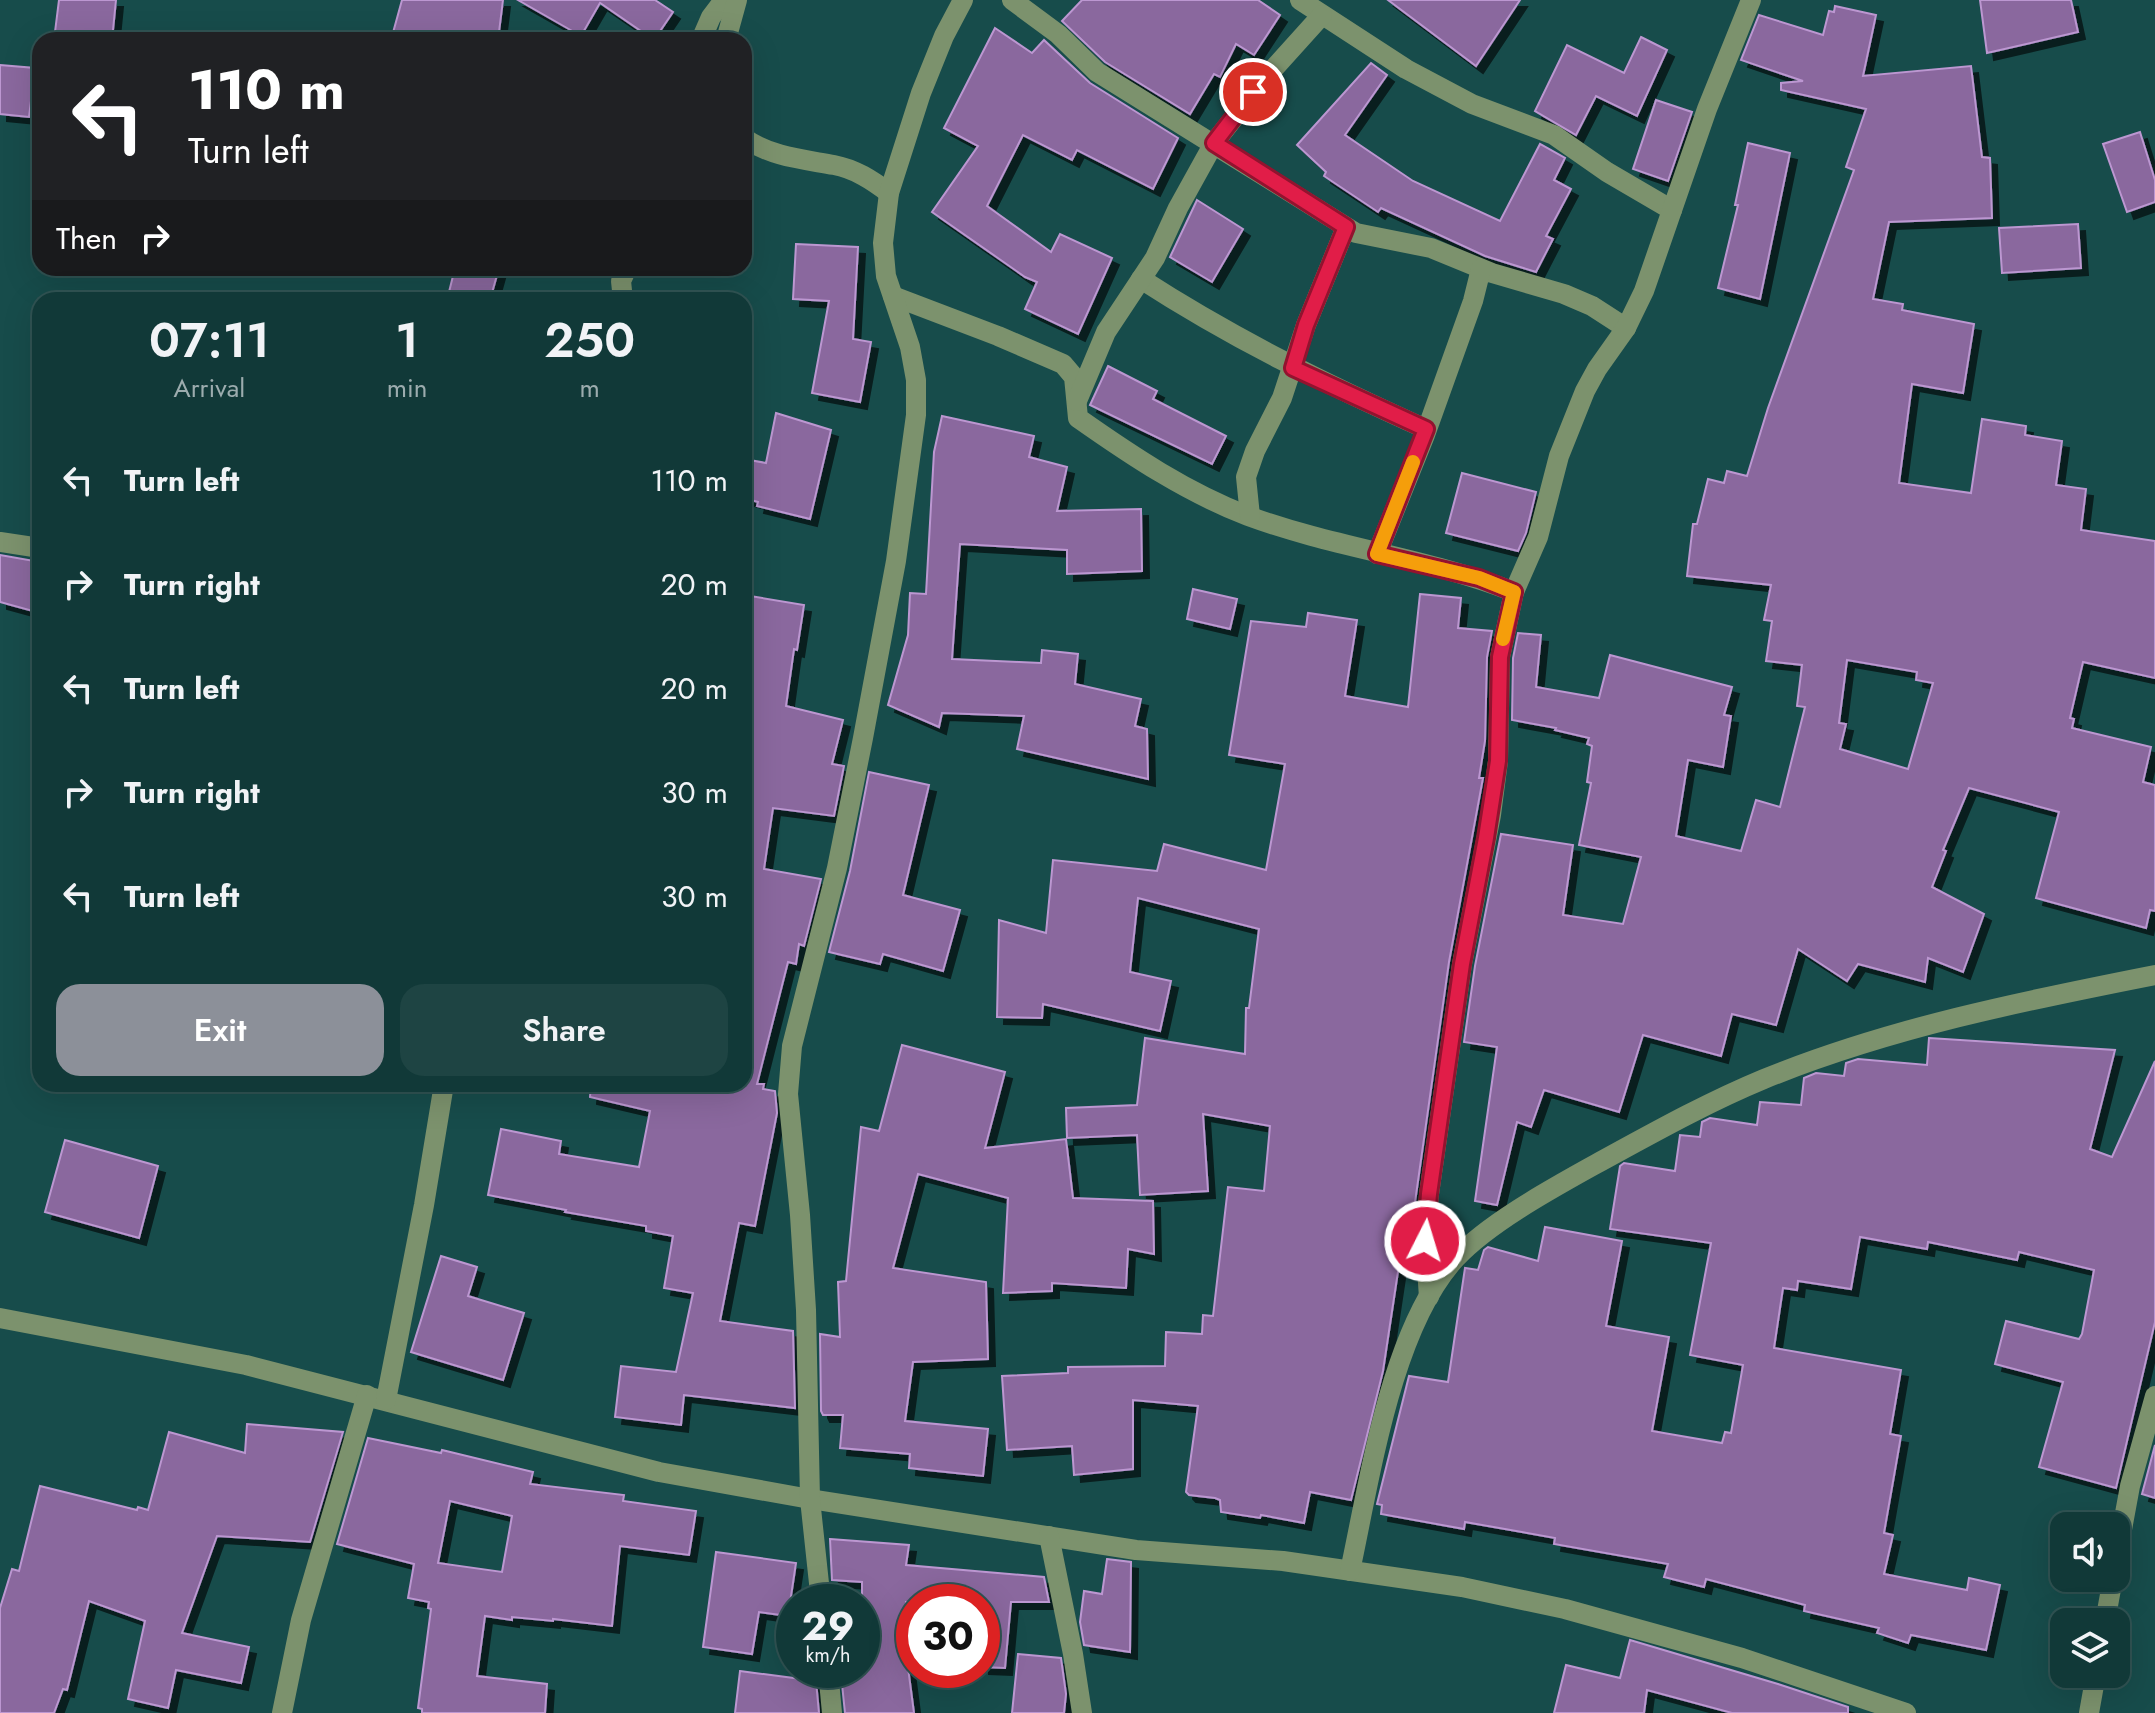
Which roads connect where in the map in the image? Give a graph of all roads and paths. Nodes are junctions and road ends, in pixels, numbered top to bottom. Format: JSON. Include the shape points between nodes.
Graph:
{"nodes":[{"id":1,"x":724,"y":0,"type":"edge"},
{"id":2,"x":737,"y":0,"type":"edge"},
{"id":3,"x":963,"y":0,"type":"edge"},
{"id":4,"x":1012,"y":0,"type":"edge"},
{"id":5,"x":1300,"y":0,"type":"edge"},
{"id":6,"x":1751,"y":0,"type":"edge"},
{"id":7,"x":1322,"y":15,"type":"junction"},
{"id":8,"x":704,"y":32,"type":"edge"},
{"id":9,"x":728,"y":32,"type":"edge"},
{"id":10,"x":1214,"y":143,"type":"junction"},
{"id":11,"x":752,"y":144,"type":"edge"},
{"id":12,"x":889,"y":193,"type":"junction"},
{"id":13,"x":1672,"y":210,"type":"junction"},
{"id":14,"x":1346,"y":227,"type":"junction"},
{"id":15,"x":1481,"y":269,"type":"junction"},
{"id":16,"x":1141,"y":279,"type":"junction"},
{"id":17,"x":893,"y":296,"type":"junction"},
{"id":18,"x":1626,"y":328,"type":"junction"},
{"id":19,"x":1293,"y":368,"type":"junction"},
{"id":20,"x":1076,"y":403,"type":"junction"},
{"id":21,"x":1426,"y":429,"type":"junction"},
{"id":22,"x":1250,"y":516,"type":"junction"},
{"id":23,"x":0,"y":542,"type":"edge"},
{"id":24,"x":32,"y":547,"type":"edge"},
{"id":25,"x":1377,"y":554,"type":"junction"},
{"id":26,"x":1514,"y":592,"type":"junction"},
{"id":27,"x":2155,"y":975,"type":"edge"},
{"id":28,"x":443,"y":1092,"type":"edge"},
{"id":29,"x":1429,"y":1297,"type":"junction"},
{"id":30,"x":0,"y":1318,"type":"edge"},
{"id":31,"x":2155,"y":1396,"type":"edge"},
{"id":32,"x":377,"y":1397,"type":"junction"},
{"id":33,"x":810,"y":1499,"type":"junction"},
{"id":34,"x":2125,"y":1512,"type":"edge"},
{"id":35,"x":1049,"y":1536,"type":"junction"},
{"id":36,"x":1350,"y":1571,"type":"junction"},
{"id":37,"x":819,"y":1584,"type":"edge"},
{"id":38,"x":830,"y":1688,"type":"edge"},
{"id":39,"x":2093,"y":1688,"type":"edge"},
{"id":40,"x":282,"y":1713,"type":"edge"},
{"id":41,"x":832,"y":1713,"type":"edge"},
{"id":42,"x":1082,"y":1713,"type":"edge"},
{"id":43,"x":1906,"y":1713,"type":"edge"},
{"id":44,"x":2089,"y":1713,"type":"edge"}],
"edges":[{"from":1,"to":8,"type":"street"},
{"from":2,"to":9,"type":"street"},
{"from":3,"to":12,"type":"street","via":[[921,93]]},
{"from":4,"to":10,"type":"street","via":[[1097,72]]},
{"from":5,"to":7,"type":"street"},
{"from":6,"to":13,"type":"street"},
{"from":7,"to":10,"type":"street"},
{"from":7,"to":13,"type":"street","via":[[1440,89],[1554,135]]},
{"from":10,"to":14,"type":"street"},
{"from":10,"to":16,"type":"street"},
{"from":11,"to":12,"type":"street","via":[[788,158],[866,176]]},
{"from":12,"to":17,"type":"street","via":[[883,243]]},
{"from":13,"to":18,"type":"street"},
{"from":14,"to":15,"type":"street","via":[[1369,237],[1431,248]]},
{"from":14,"to":19,"type":"street"},
{"from":15,"to":18,"type":"street","via":[[1564,294]]},
{"from":15,"to":21,"type":"street"},
{"from":16,"to":19,"type":"street"},
{"from":16,"to":20,"type":"street","via":[[1106,332]]},
{"from":17,"to":20,"type":"street","via":[[1063,364],[1074,377]]},
{"from":17,"to":33,"type":"street","via":[[910,347],[916,415],[866,723],[837,868],[792,1046],[788,1094],[806,1310]]},
{"from":18,"to":26,"type":"street","via":[[1585,391],[1559,456],[1538,537]]},
{"from":19,"to":21,"type":"street"},
{"from":19,"to":22,"type":"street","via":[[1246,477]]},
{"from":20,"to":22,"type":"street","via":[[1078,418],[1120,448],[1199,495]]},
{"from":21,"to":25,"type":"street"},
{"from":22,"to":25,"type":"street"},
{"from":23,"to":24,"type":"street"},
{"from":25,"to":26,"type":"street","via":[[1479,578]]},
{"from":26,"to":29,"type":"street","via":[[1500,657],[1493,801],[1462,964],[1429,1194]]},
{"from":27,"to":29,"type":"street","via":[[1952,1018],[1763,1079],[1549,1190],[1456,1259]]},
{"from":28,"to":32,"type":"street","via":[[424,1205]]},
{"from":29,"to":36,"type":"street","via":[[1394,1381]]},
{"from":30,"to":32,"type":"street","via":[[246,1365]]},
{"from":31,"to":34,"type":"street"},
{"from":32,"to":33,"type":"street","via":[[659,1472]]},
{"from":32,"to":40,"type":"street","via":[[301,1620]]},
{"from":33,"to":35,"type":"street"},
{"from":33,"to":37,"type":"street"},
{"from":35,"to":36,"type":"street"},
{"from":35,"to":42,"type":"street"},
{"from":36,"to":43,"type":"street","via":[[1565,1609],[1742,1658]]},
{"from":38,"to":41,"type":"street"},
{"from":39,"to":44,"type":"street"}]}
